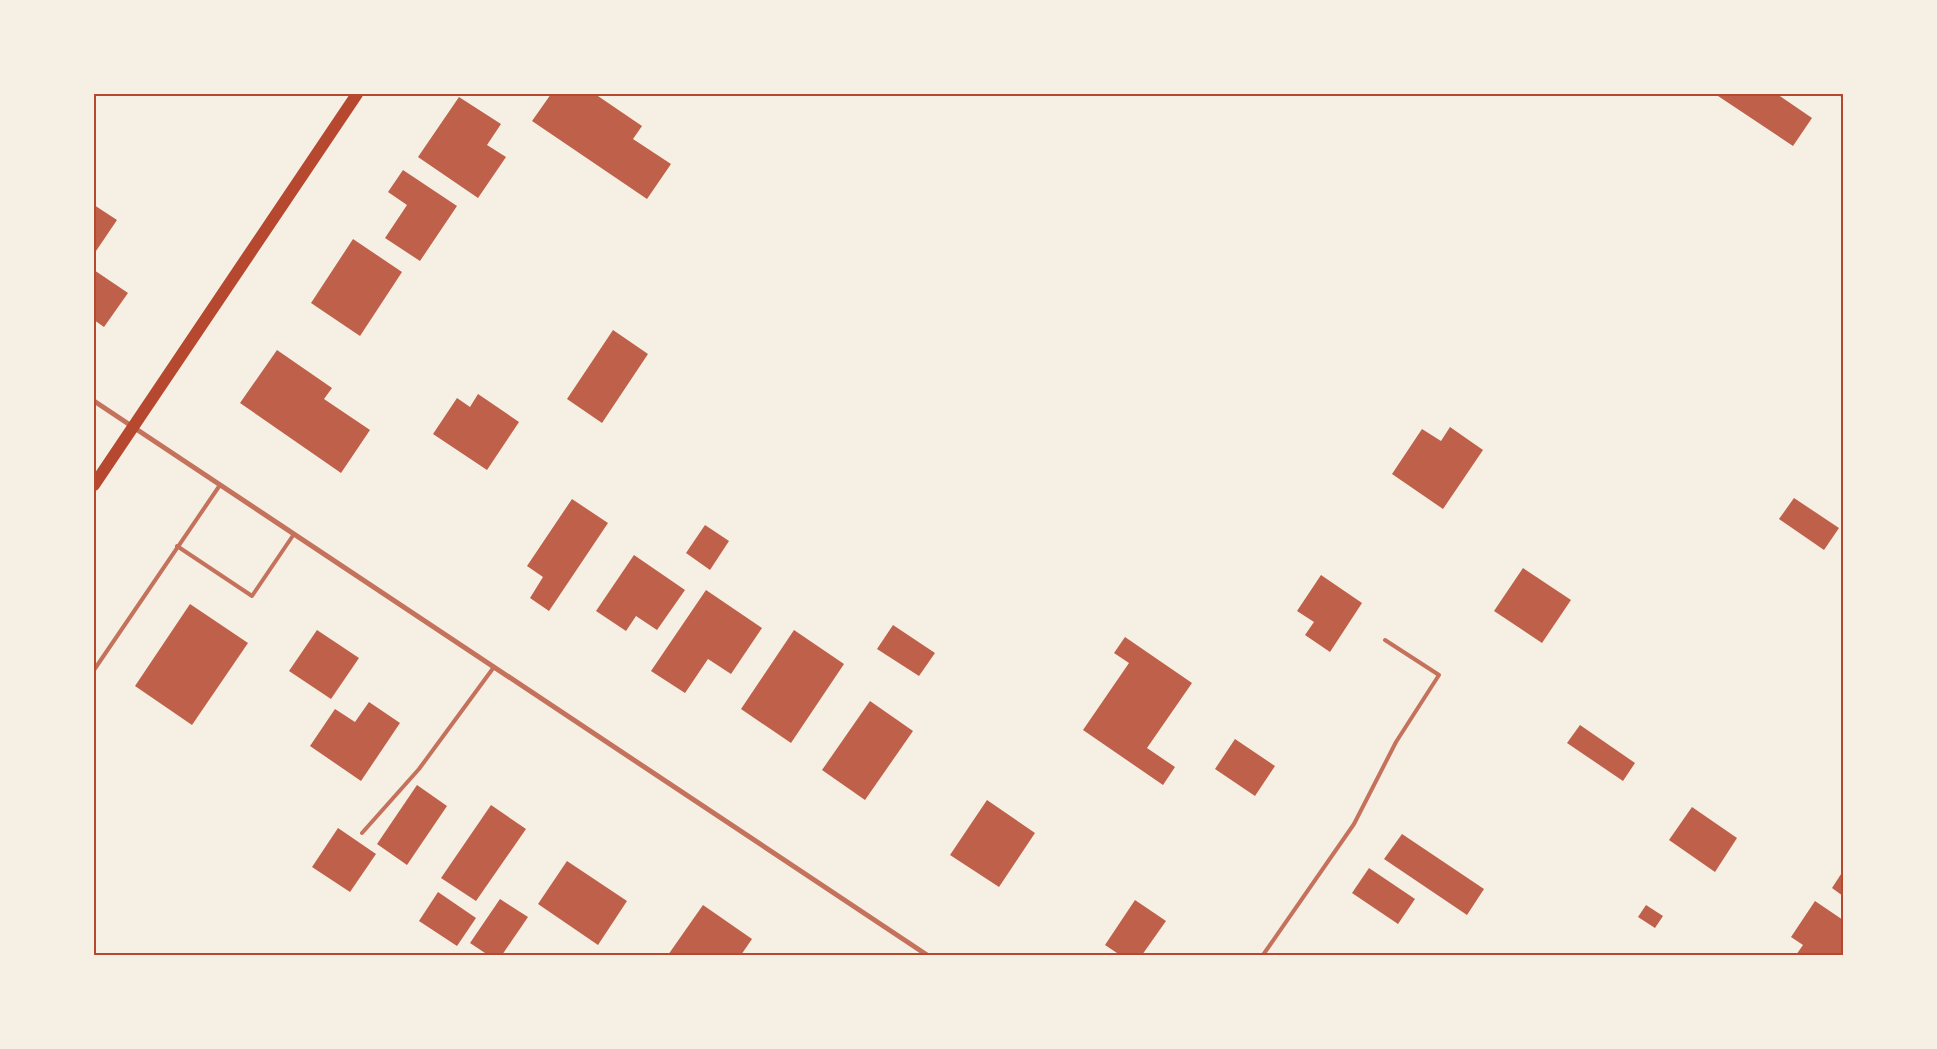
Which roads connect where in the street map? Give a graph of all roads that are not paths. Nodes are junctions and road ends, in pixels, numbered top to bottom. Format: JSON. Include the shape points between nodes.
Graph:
{"nodes":[{"id":1,"x":357,"y":94,"type":"edge"},
{"id":2,"x":94,"y":401,"type":"edge"},
{"id":3,"x":133,"y":427,"type":"junction"},
{"id":4,"x":220,"y":485,"type":"junction"},
{"id":5,"x":94,"y":486,"type":"edge"},
{"id":6,"x":294,"y":534,"type":"junction"},
{"id":7,"x":177,"y":546,"type":"junction"},
{"id":8,"x":1385,"y":640,"type":"dead end"},
{"id":9,"x":494,"y":667,"type":"junction"},
{"id":10,"x":94,"y":670,"type":"edge"},
{"id":11,"x":362,"y":833,"type":"dead end"},
{"id":12,"x":927,"y":955,"type":"edge"},
{"id":13,"x":1263,"y":955,"type":"edge"}],
"edges":[{"from":1,"to":3,"type":"main road"},
{"from":2,"to":3,"type":"street"},
{"from":3,"to":4,"type":"street"},
{"from":3,"to":5,"type":"main road"},
{"from":4,"to":6,"type":"street"},
{"from":4,"to":7,"type":"lane"},
{"from":6,"to":7,"type":"lane","via":[[252,596]]},
{"from":6,"to":9,"type":"street"},
{"from":7,"to":10,"type":"lane"},
{"from":8,"to":13,"type":"lane","via":[[1439,675],[1396,742],[1354,824]]},
{"from":9,"to":11,"type":"lane","via":[[419,769]]},
{"from":9,"to":12,"type":"street"}]}
